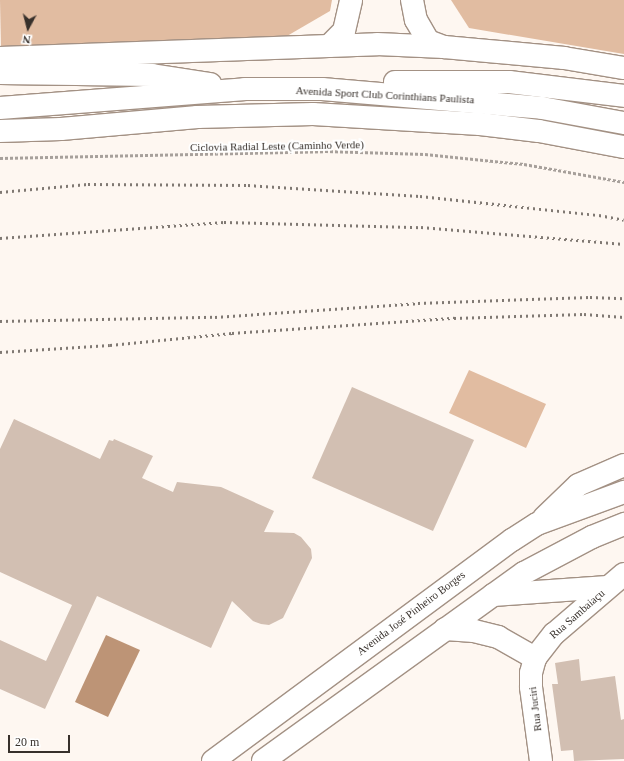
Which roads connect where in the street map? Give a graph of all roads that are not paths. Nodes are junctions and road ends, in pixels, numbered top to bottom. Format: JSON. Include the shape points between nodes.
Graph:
{"nodes":[{"id":1,"x":351,"y":0,"type":"edge"},
{"id":2,"x":412,"y":0,"type":"edge"},
{"id":3,"x":329,"y":46,"type":"junction"},
{"id":4,"x":444,"y":47,"type":"junction"},
{"id":5,"x":0,"y":58,"type":"edge"},
{"id":6,"x":624,"y":68,"type":"edge"},
{"id":7,"x":0,"y":73,"type":"edge"},
{"id":8,"x":245,"y":89,"type":"junction"},
{"id":9,"x":322,"y":89,"type":"junction"},
{"id":10,"x":624,"y":96,"type":"edge"},
{"id":11,"x":0,"y":108,"type":"edge"},
{"id":12,"x":624,"y":123,"type":"edge"},
{"id":13,"x":0,"y":131,"type":"edge"},
{"id":14,"x":624,"y":147,"type":"edge"},
{"id":15,"x":624,"y":465,"type":"edge"},
{"id":16,"x":624,"y":492,"type":"edge"},
{"id":17,"x":537,"y":524,"type":"junction"},
{"id":18,"x":624,"y":524,"type":"edge"},
{"id":19,"x":616,"y":581,"type":"edge"},
{"id":20,"x":493,"y":596,"type":"junction"},
{"id":21,"x":444,"y":629,"type":"junction"},
{"id":22,"x":535,"y":658,"type":"junction"},
{"id":23,"x":213,"y":761,"type":"edge"},
{"id":24,"x":263,"y":761,"type":"edge"},
{"id":25,"x":541,"y":761,"type":"edge"}],
"edges":[{"from":1,"to":3,"type":"main road","via":[[344,31]]},
{"from":2,"to":4,"type":"main road","via":[[416,20],[428,41]]},
{"from":3,"to":4,"type":"main road","via":[[377,44]]},
{"from":3,"to":5,"type":"main road"},
{"from":4,"to":6,"type":"main road","via":[[564,58]]},
{"from":7,"to":8,"type":"main road","via":[[152,75]]},
{"from":8,"to":9,"type":"main road","name":"Avenida Sport Club Corinthians Paulista"},
{"from":8,"to":11,"type":"main road","name":"Avenida Sport Club Corinthians Paulista"},
{"from":9,"to":10,"type":"main road","via":[[372,83],[446,80],[509,82]]},
{"from":9,"to":12,"type":"main road","name":"Avenida Sport Club Corinthians Paulista","via":[[535,107]]},
{"from":13,"to":14,"type":"main road","name":"Avenida Sport Club Corinthians Paulista","via":[[61,129],[197,117],[313,114],[480,124],[539,131]]},
{"from":15,"to":17,"type":"main road","via":[[578,485]]},
{"from":16,"to":17,"type":"main road","name":"Avenida José Pinheiro Borges"},
{"from":17,"to":23,"type":"main road","name":"Avenida José Pinheiro Borges","via":[[461,576]]},
{"from":18,"to":20,"type":"main road","via":[[592,536],[531,569]]},
{"from":19,"to":20,"type":"main road"},
{"from":19,"to":22,"type":"main road","name":"Rua Sambaiaçu","via":[[554,634]]},
{"from":20,"to":21,"type":"main road"},
{"from":21,"to":22,"type":"main road","via":[[474,631],[498,637]]},
{"from":21,"to":24,"type":"main road"},
{"from":22,"to":25,"type":"main road","name":"Rua Juciri","via":[[531,673]]}]}
